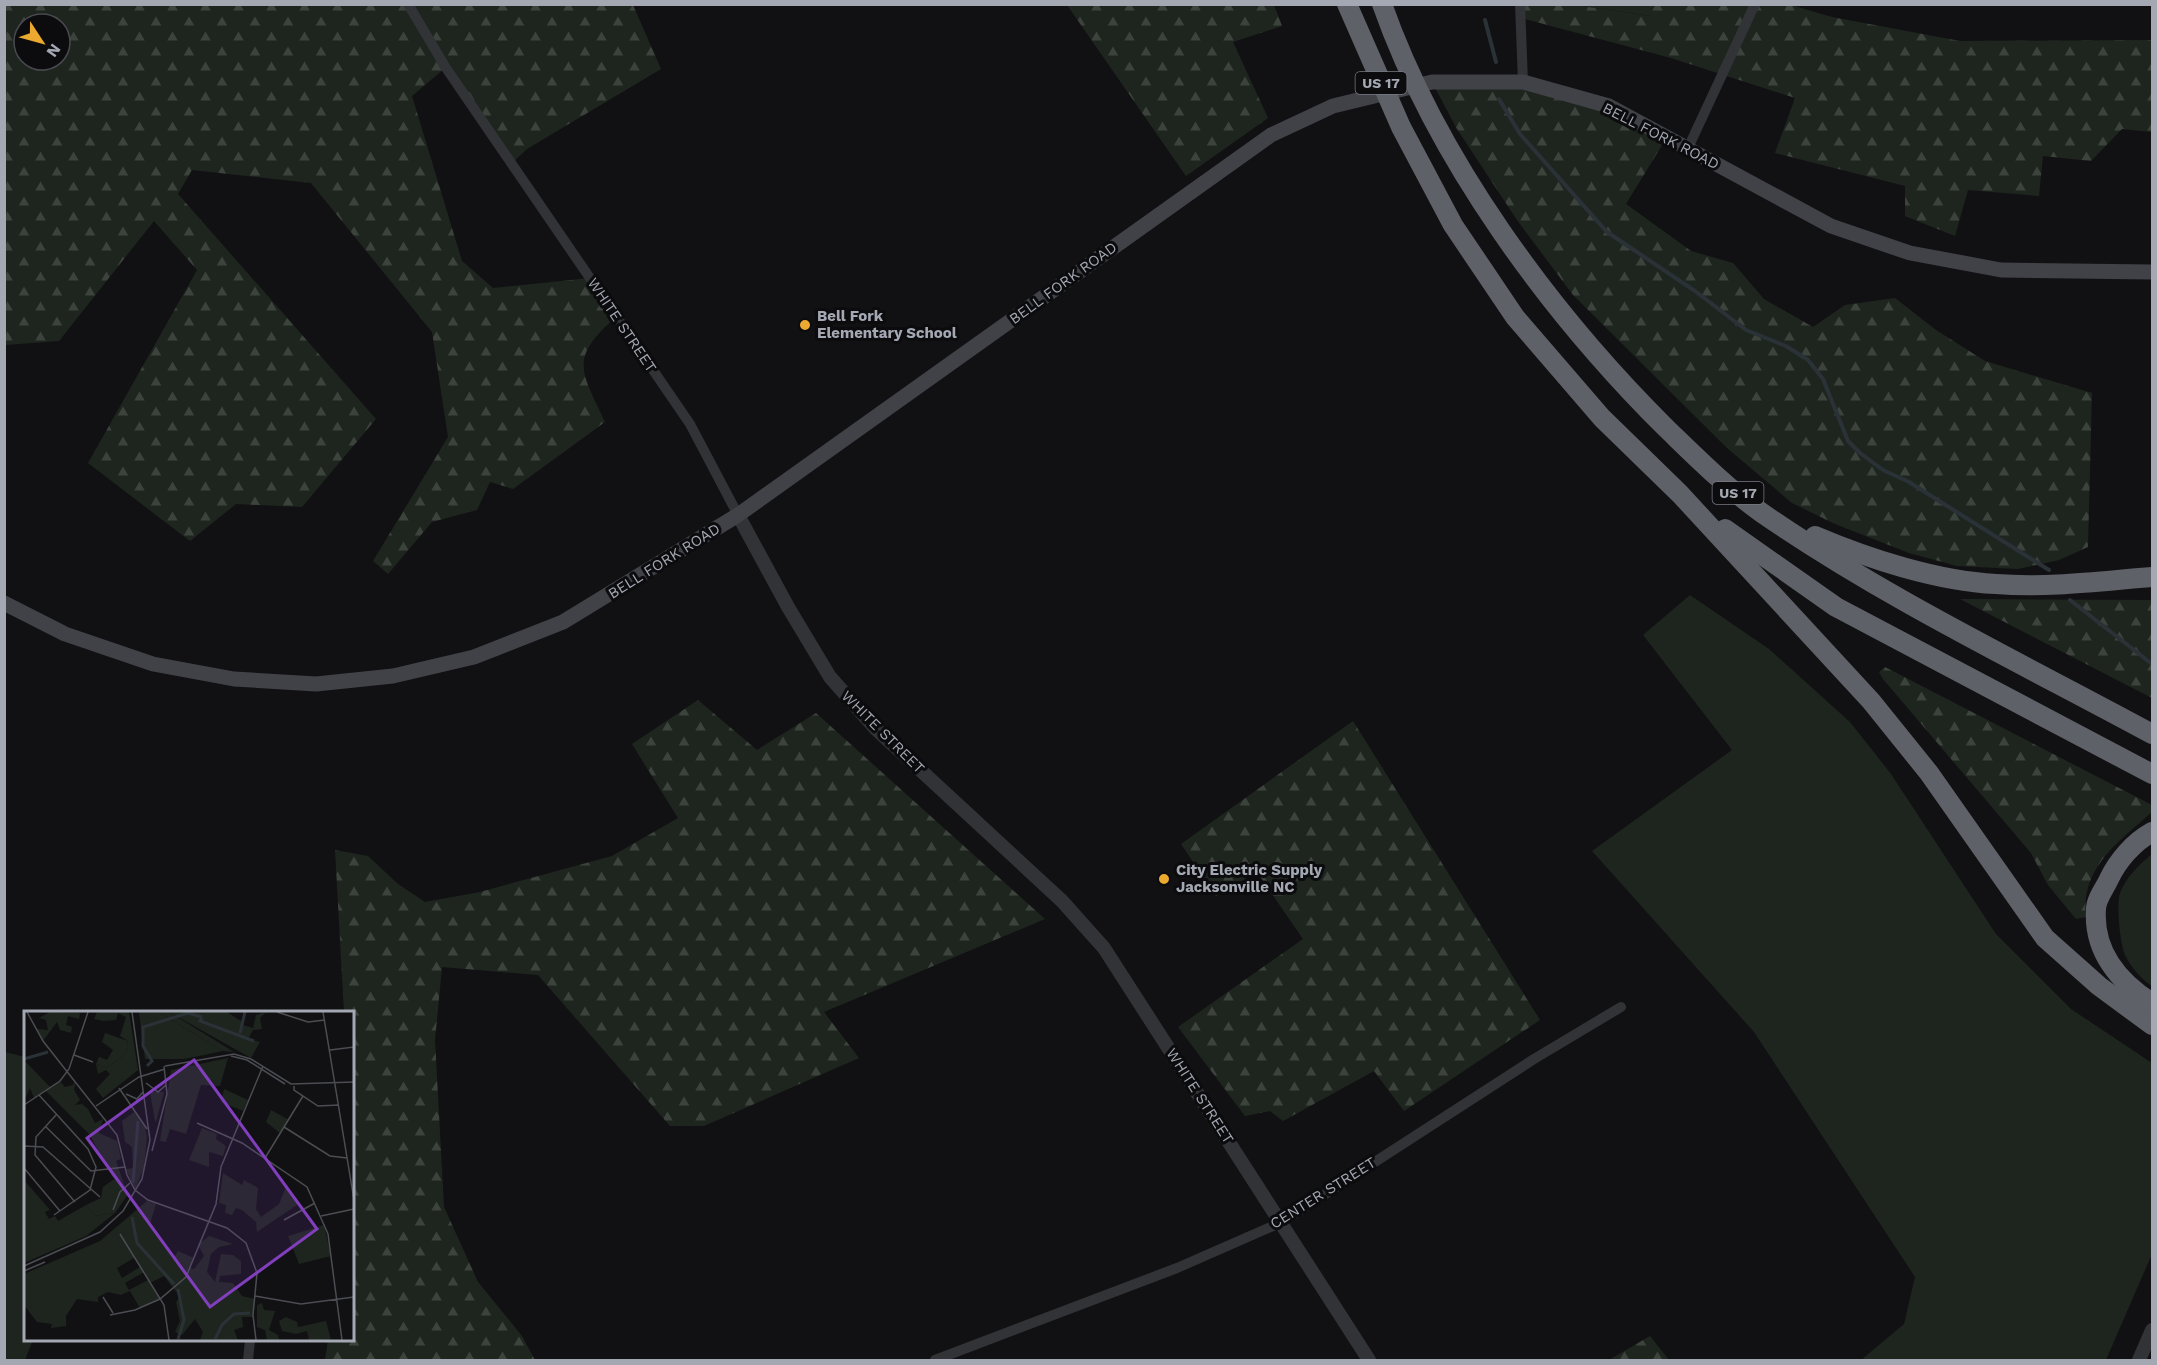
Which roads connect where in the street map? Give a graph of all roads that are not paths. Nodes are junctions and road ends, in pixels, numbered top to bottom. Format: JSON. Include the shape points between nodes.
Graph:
{"nodes":[{"id":1,"x":408,"y":4,"type":"edge"},
{"id":2,"x":1347,"y":4,"type":"edge"},
{"id":3,"x":1382,"y":4,"type":"edge"},
{"id":4,"x":1520,"y":4,"type":"edge"},
{"id":5,"x":1755,"y":4,"type":"edge"},
{"id":6,"x":1523,"y":82,"type":"junction"},
{"id":7,"x":1688,"y":148,"type":"junction"},
{"id":8,"x":2152,"y":272,"type":"edge"},
{"id":9,"x":1680,"y":494,"type":"junction"},
{"id":10,"x":1760,"y":511,"type":"junction"},
{"id":11,"x":738,"y":515,"type":"junction"},
{"id":12,"x":2152,"y":577,"type":"edge"},
{"id":13,"x":4,"y":603,"type":"edge"},
{"id":14,"x":2152,"y":734,"type":"edge"},
{"id":15,"x":2152,"y":774,"type":"edge"},
{"id":16,"x":2152,"y":832,"type":"edge"},
{"id":17,"x":2152,"y":1004,"type":"edge"},
{"id":18,"x":1621,"y":1007,"type":"dead end"},
{"id":19,"x":2152,"y":1025,"type":"edge"},
{"id":20,"x":1282,"y":1222,"type":"junction"},
{"id":21,"x":2152,"y":1330,"type":"edge"},
{"id":22,"x":250,"y":1341,"type":"edge"},
{"id":23,"x":248,"y":1360,"type":"edge"},
{"id":24,"x":934,"y":1360,"type":"edge"},
{"id":25,"x":1369,"y":1360,"type":"edge"},
{"id":26,"x":2139,"y":1360,"type":"edge"}],
"edges":[{"from":1,"to":11,"type":"street","name":"WHITE STREET","via":[[446,68],[690,424]]},
{"from":2,"to":9,"type":"highway","number":"US 17","via":[[1401,127],[1453,225],[1515,316],[1602,418]]},
{"from":3,"to":10,"type":"highway","number":"US 17","via":[[1436,123],[1488,211],[1551,300],[1618,380],[1692,453]]},
{"from":4,"to":6,"type":"street"},
{"from":5,"to":7,"type":"street"},
{"from":6,"to":7,"type":"main road","name":"BELL FORK ROAD","via":[[1609,106]]},
{"from":6,"to":11,"type":"main road","name":"BELL FORK ROAD","via":[[1432,82],[1333,106],[1271,135]]},
{"from":7,"to":8,"type":"main road","name":"BELL FORK ROAD","via":[[1831,226],[1910,253],[2001,270]]},
{"from":9,"to":15,"type":"highway","number":"US 17","via":[[1753,551],[1836,607]]},
{"from":9,"to":19,"type":"highway","via":[[1871,701],[1929,773],[2044,938]]},
{"from":10,"to":12,"type":"highway","via":[[1877,560],[1995,584],[2055,585]]},
{"from":10,"to":14,"type":"highway","number":"US 17","via":[[1873,583]]},
{"from":11,"to":13,"type":"main road","name":"BELL FORK ROAD","via":[[562,622],[474,657],[393,676],[316,684],[234,679],[153,664],[65,634]]},
{"from":11,"to":20,"type":"street","name":"WHITE STREET","via":[[788,607],[838,686],[876,729],[1062,901],[1104,948]]},
{"from":16,"to":17,"type":"highway","via":[[2140,839],[2113,869],[2096,907],[2099,944],[2114,972]]},
{"from":18,"to":20,"type":"street","name":"CENTER STREET"},
{"from":20,"to":24,"type":"street","name":"CENTER STREET","via":[[1177,1268]]},
{"from":20,"to":25,"type":"street","name":"WHITE STREET"},
{"from":21,"to":26,"type":"street"},
{"from":22,"to":23,"type":"street"}]}
